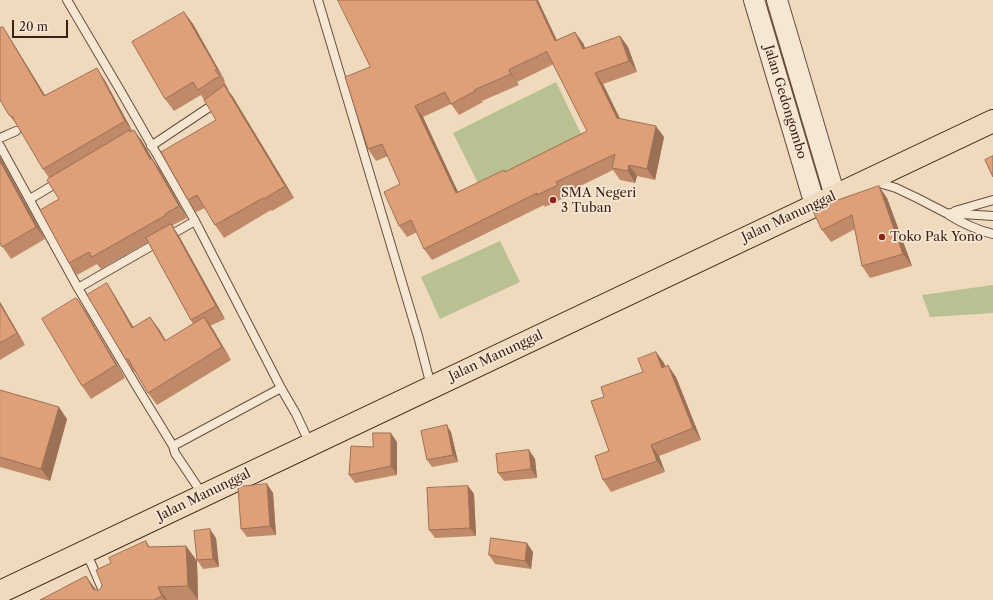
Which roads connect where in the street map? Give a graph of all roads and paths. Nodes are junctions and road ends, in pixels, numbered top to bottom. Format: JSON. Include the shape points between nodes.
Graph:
{"nodes":[{"id":1,"x":67,"y":0,"type":"edge"},
{"id":2,"x":318,"y":0,"type":"edge"},
{"id":3,"x":754,"y":0,"type":"edge"},
{"id":4,"x":777,"y":0,"type":"edge"},
{"id":5,"x":222,"y":99,"type":"edge"},
{"id":6,"x":993,"y":121,"type":"edge"},
{"id":7,"x":16,"y":131,"type":"edge"},
{"id":8,"x":0,"y":138,"type":"edge"},
{"id":9,"x":0,"y":146,"type":"edge"},
{"id":10,"x":152,"y":146,"type":"junction"},
{"id":11,"x":70,"y":175,"type":"edge"},
{"id":12,"x":869,"y":180,"type":"junction"},
{"id":13,"x":835,"y":196,"type":"junction"},
{"id":14,"x":30,"y":199,"type":"junction"},
{"id":15,"x":993,"y":200,"type":"edge"},
{"id":16,"x":815,"y":205,"type":"junction"},
{"id":17,"x":946,"y":213,"type":"junction"},
{"id":18,"x":993,"y":216,"type":"edge"},
{"id":19,"x":195,"y":221,"type":"junction"},
{"id":20,"x":993,"y":234,"type":"edge"},
{"id":21,"x":78,"y":288,"type":"junction"},
{"id":22,"x":431,"y":387,"type":"junction"},
{"id":23,"x":281,"y":388,"type":"junction"},
{"id":24,"x":310,"y":444,"type":"junction"},
{"id":25,"x":173,"y":446,"type":"junction"},
{"id":26,"x":203,"y":495,"type":"junction"},
{"id":27,"x":84,"y":553,"type":"junction"},
{"id":28,"x":0,"y":592,"type":"edge"},
{"id":29,"x":107,"y":600,"type":"edge"}],
"edges":[{"from":1,"to":10,"type":"lane","via":[[120,90],[140,134]]},
{"from":2,"to":22,"type":"lane"},
{"from":3,"to":16,"type":"street","name":"Jalan Gedongombo"},
{"from":4,"to":13,"type":"street","name":"Jalan Gedongombo"},
{"from":5,"to":10,"type":"lane"},
{"from":6,"to":12,"type":"highway","name":"Jalan Manunggal"},
{"from":7,"to":8,"type":"lane"},
{"from":9,"to":14,"type":"lane"},
{"from":10,"to":19,"type":"lane"},
{"from":11,"to":14,"type":"lane"},
{"from":12,"to":13,"type":"highway","name":"Jalan Manunggal"},
{"from":12,"to":17,"type":"lane","via":[[896,188]]},
{"from":13,"to":16,"type":"highway","name":"Jalan Manunggal"},
{"from":14,"to":21,"type":"lane"},
{"from":15,"to":17,"type":"lane"},
{"from":16,"to":22,"type":"highway","name":"Jalan Manunggal"},
{"from":17,"to":18,"type":"lane"},
{"from":17,"to":20,"type":"lane"},
{"from":19,"to":21,"type":"lane"},
{"from":19,"to":23,"type":"lane"},
{"from":21,"to":25,"type":"lane"},
{"from":22,"to":24,"type":"highway","name":"Jalan Manunggal"},
{"from":23,"to":24,"type":"lane"},
{"from":23,"to":25,"type":"lane"},
{"from":24,"to":26,"type":"highway","name":"Jalan Manunggal"},
{"from":25,"to":26,"type":"lane"},
{"from":26,"to":27,"type":"highway","name":"Jalan Manunggal"},
{"from":27,"to":28,"type":"highway","name":"Jalan Manunggal"},
{"from":27,"to":29,"type":"lane"}]}
